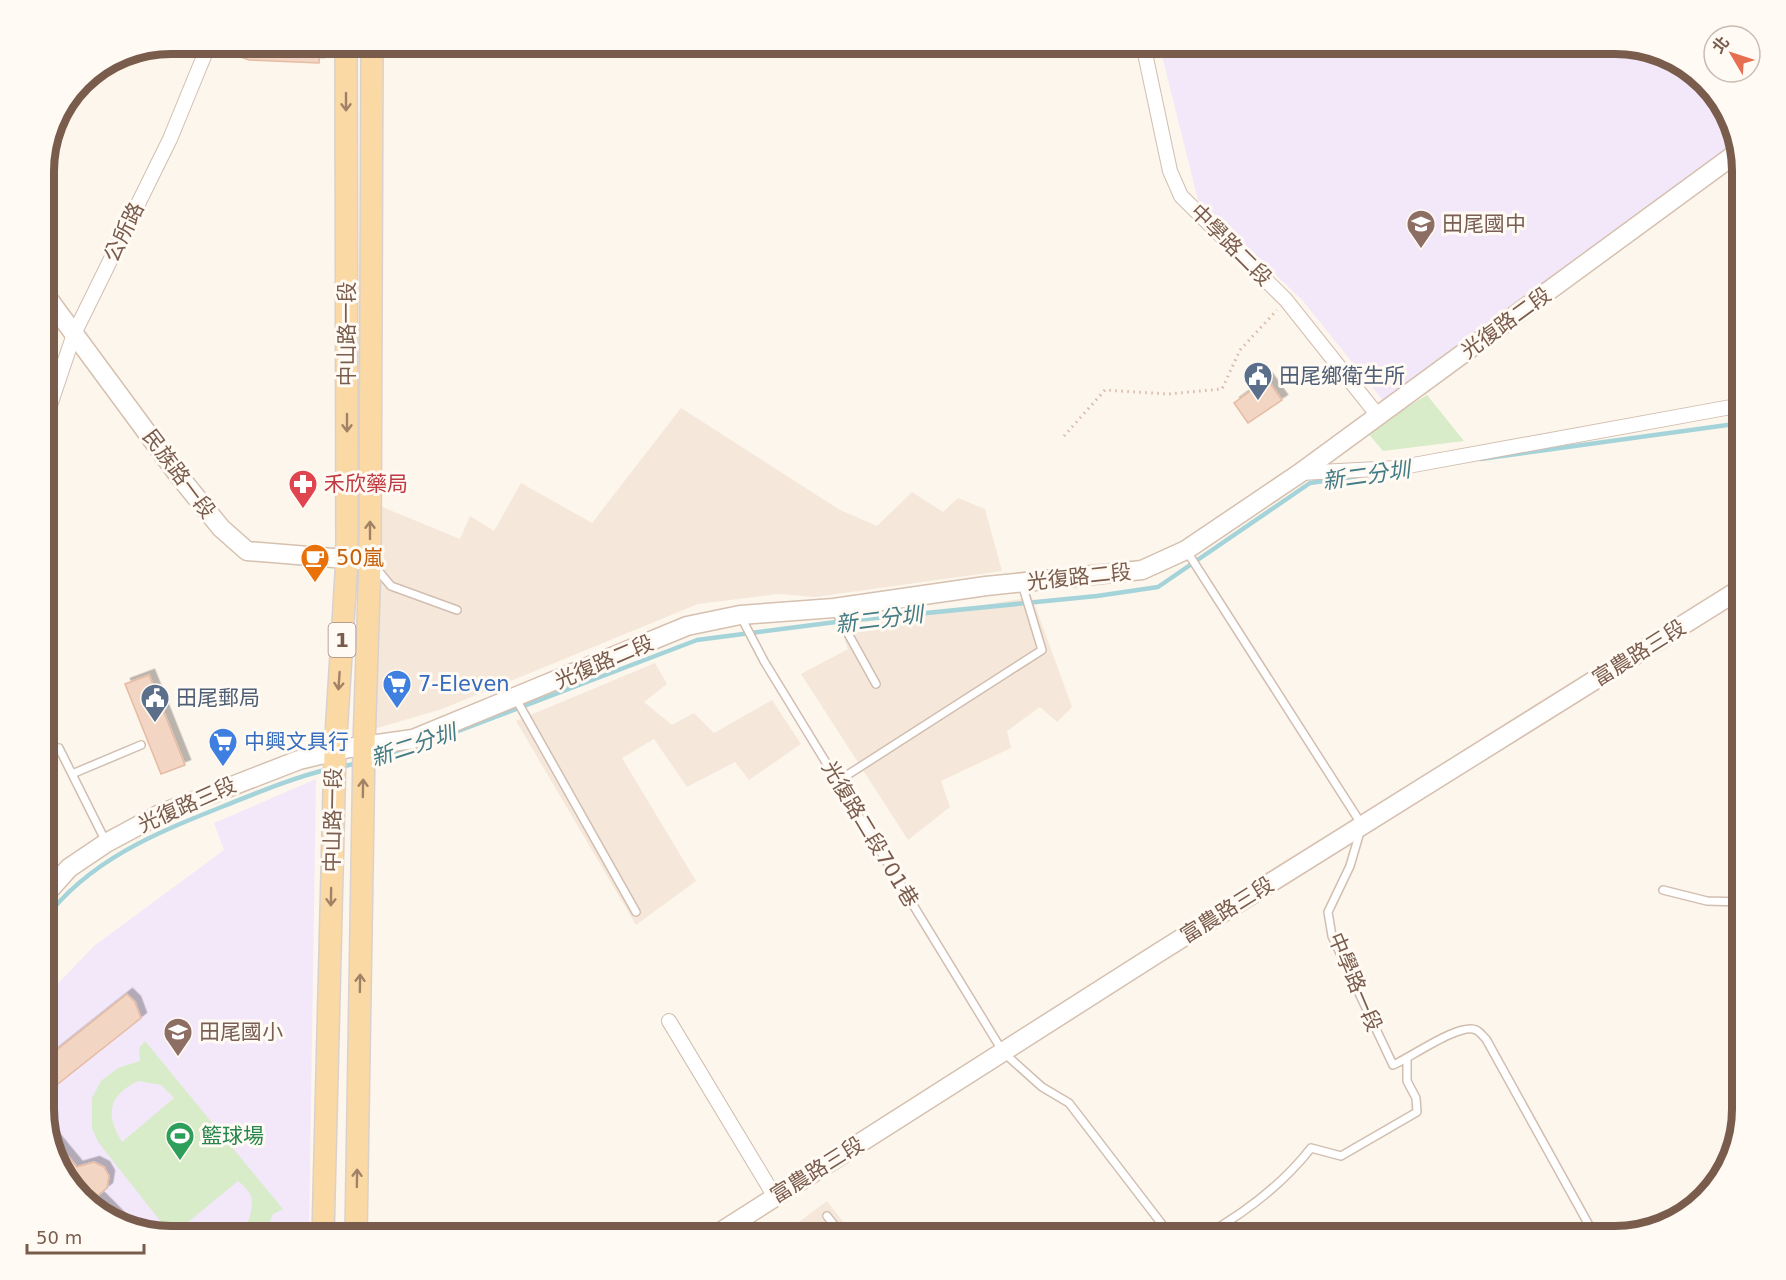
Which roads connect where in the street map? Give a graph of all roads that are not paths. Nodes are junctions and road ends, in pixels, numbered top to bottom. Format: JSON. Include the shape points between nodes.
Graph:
{"nodes":[{"id":1,"x":205,"y":54,"type":"edge"},
{"id":2,"x":346,"y":54,"type":"edge"},
{"id":3,"x":372,"y":54,"type":"edge"},
{"id":4,"x":1145,"y":54,"type":"edge"},
{"id":5,"x":1731,"y":158,"type":"edge"},
{"id":6,"x":54,"y":306,"type":"edge"},
{"id":7,"x":74,"y":333,"type":"junction"},
{"id":8,"x":54,"y":393,"type":"edge"},
{"id":9,"x":1732,"y":407,"type":"edge"},
{"id":10,"x":1379,"y":417,"type":"junction"},
{"id":11,"x":1300,"y":473,"type":"junction"},
{"id":12,"x":1186,"y":550,"type":"junction"},
{"id":13,"x":347,"y":558,"type":"junction"},
{"id":14,"x":370,"y":561,"type":"junction"},
{"id":15,"x":1022,"y":582,"type":"junction"},
{"id":16,"x":1732,"y":595,"type":"edge"},
{"id":17,"x":834,"y":608,"type":"junction"},
{"id":18,"x":457,"y":610,"type":"dead end"},
{"id":19,"x":740,"y":615,"type":"junction"},
{"id":20,"x":876,"y":684,"type":"dead end"},
{"id":21,"x":516,"y":699,"type":"junction"},
{"id":22,"x":141,"y":745,"type":"dead end"},
{"id":23,"x":59,"y":748,"type":"dead end"},
{"id":24,"x":349,"y":749,"type":"junction"},
{"id":25,"x":72,"y":774,"type":"junction"},
{"id":26,"x":838,"y":781,"type":"junction"},
{"id":27,"x":1362,"y":825,"type":"junction"},
{"id":28,"x":106,"y":843,"type":"junction"},
{"id":29,"x":54,"y":884,"type":"edge"},
{"id":30,"x":1663,"y":890,"type":"dead end"},
{"id":31,"x":1732,"y":902,"type":"edge"},
{"id":32,"x":636,"y":912,"type":"dead end"},
{"id":33,"x":669,"y":1021,"type":"dead end"},
{"id":34,"x":1003,"y":1052,"type":"junction"},
{"id":35,"x":1407,"y":1060,"type":"junction"},
{"id":36,"x":775,"y":1197,"type":"junction"},
{"id":37,"x":827,"y":1216,"type":"dead end"},
{"id":38,"x":324,"y":1226,"type":"edge"},
{"id":39,"x":356,"y":1226,"type":"edge"},
{"id":40,"x":730,"y":1226,"type":"edge"},
{"id":41,"x":835,"y":1226,"type":"edge"},
{"id":42,"x":1163,"y":1226,"type":"edge"},
{"id":43,"x":1222,"y":1226,"type":"edge"},
{"id":44,"x":1589,"y":1226,"type":"edge"}],
"edges":[{"from":1,"to":7,"type":"street","name":"公所路","via":[[170,139]]},
{"from":2,"to":13,"type":"main road","name":"中山路一段","number":"1","one_way":true},
{"from":14,"to":3,"type":"main road","name":"中山路一段","number":"1","one_way":true},
{"from":4,"to":10,"type":"street","name":"中學路二段","via":[[1170,171],[1181,196],[1286,300]]},
{"from":5,"to":10,"type":"street","name":"光復路二段"},
{"from":6,"to":7,"type":"street","name":"民族路一段"},
{"from":7,"to":8,"type":"street","name":"公所路"},
{"from":7,"to":13,"type":"street","name":"民族路一段","via":[[220,528],[247,551]]},
{"from":9,"to":11,"type":"street","via":[[1397,468]]},
{"from":10,"to":11,"type":"street","name":"光復路二段"},
{"from":11,"to":12,"type":"street","name":"光復路二段"},
{"from":12,"to":15,"type":"street","name":"光復路二段","via":[[1142,570]]},
{"from":12,"to":27,"type":"lane"},
{"from":13,"to":14,"type":"street","name":"民族路一段"},
{"from":13,"to":24,"type":"main road","name":"中山路一段","number":"1","one_way":true},
{"from":14,"to":18,"type":"lane","via":[[391,586]]},
{"from":14,"to":24,"type":"main road","name":"中山路一段","number":"1"},
{"from":15,"to":17,"type":"street","name":"光復路二段"},
{"from":15,"to":26,"type":"lane","via":[[1042,650]]},
{"from":16,"to":27,"type":"street","name":"富農路三段"},
{"from":17,"to":19,"type":"street","name":"光復路二段"},
{"from":17,"to":20,"type":"lane"},
{"from":19,"to":21,"type":"street","name":"光復路二段","via":[[687,626]]},
{"from":19,"to":26,"type":"lane","name":"光復路二段701巷"},
{"from":21,"to":24,"type":"street","name":"光復路二段","via":[[412,739]]},
{"from":21,"to":32,"type":"lane"},
{"from":22,"to":25,"type":"lane"},
{"from":23,"to":25,"type":"lane"},
{"from":24,"to":28,"type":"street","name":"光復路三段","via":[[299,760],[230,785],[160,814]]},
{"from":24,"to":38,"type":"main road","name":"中山路一段","number":"1","one_way":true},
{"from":39,"to":24,"type":"main road","name":"中山路一段","number":"1","one_way":true},
{"from":25,"to":28,"type":"lane"},
{"from":26,"to":34,"type":"lane","name":"光復路二段701巷"},
{"from":27,"to":34,"type":"street","name":"富農路三段"},
{"from":27,"to":35,"type":"lane","name":"中學路一段","via":[[1350,866],[1328,912],[1332,936],[1393,1065]]},
{"from":28,"to":29,"type":"street","name":"光復路三段","via":[[69,867]]},
{"from":30,"to":31,"type":"lane","via":[[1707,901]]},
{"from":33,"to":36,"type":"street"},
{"from":34,"to":36,"type":"street","name":"富農路三段"},
{"from":34,"to":42,"type":"lane","name":"光復路二段701巷","via":[[1042,1087],[1069,1103]]},
{"from":35,"to":43,"type":"lane","via":[[1407,1081],[1418,1112],[1341,1156],[1311,1148],[1294,1169]]},
{"from":35,"to":44,"type":"lane","via":[[1431,1044],[1467,1029],[1475,1029],[1486,1039]]},
{"from":36,"to":40,"type":"street","name":"富農路三段"},
{"from":37,"to":41,"type":"lane"}]}
